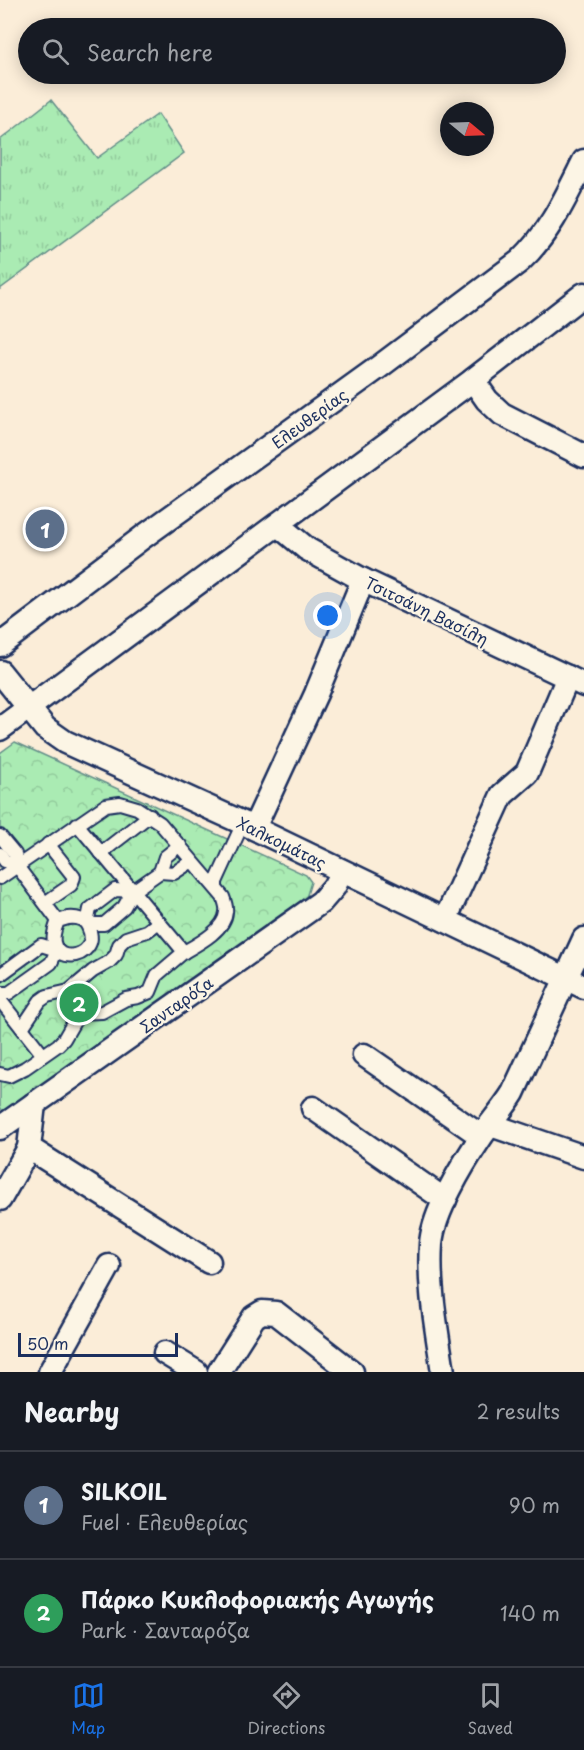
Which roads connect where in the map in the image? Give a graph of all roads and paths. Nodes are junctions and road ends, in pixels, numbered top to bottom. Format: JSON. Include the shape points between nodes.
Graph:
{"nodes":[{"id":1,"x":584,"y":161,"type":"edge"},
{"id":2,"x":584,"y":294,"type":"edge"},
{"id":3,"x":473,"y":380,"type":"junction"},
{"id":4,"x":584,"y":456,"type":"edge"},
{"id":5,"x":278,"y":525,"type":"junction"},
{"id":6,"x":363,"y":580,"type":"junction"},
{"id":7,"x":0,"y":645,"type":"edge"},
{"id":8,"x":0,"y":672,"type":"edge"},
{"id":9,"x":576,"y":681,"type":"edge"},
{"id":10,"x":29,"y":708,"type":"junction"},
{"id":11,"x":0,"y":729,"type":"edge"},
{"id":12,"x":150,"y":815,"type":"junction"},
{"id":13,"x":77,"y":824,"type":"junction"},
{"id":14,"x":249,"y":826,"type":"junction"},
{"id":15,"x":0,"y":836,"type":"edge"},
{"id":16,"x":48,"y":844,"type":"junction"},
{"id":17,"x":180,"y":845,"type":"junction"},
{"id":18,"x":101,"y":853,"type":"junction"},
{"id":19,"x":0,"y":854,"type":"edge"},
{"id":20,"x":192,"y":861,"type":"junction"},
{"id":21,"x":16,"y":866,"type":"junction"},
{"id":22,"x":342,"y":871,"type":"junction"},
{"id":23,"x":160,"y":872,"type":"junction"},
{"id":24,"x":0,"y":878,"type":"edge"},
{"id":25,"x":216,"y":887,"type":"junction"},
{"id":26,"x":133,"y":891,"type":"junction"},
{"id":27,"x":45,"y":903,"type":"junction"},
{"id":28,"x":446,"y":920,"type":"junction"},
{"id":29,"x":58,"y":921,"type":"junction"},
{"id":30,"x":159,"y":922,"type":"junction"},
{"id":31,"x":87,"y":924,"type":"junction"},
{"id":32,"x":584,"y":939,"type":"edge"},
{"id":33,"x":57,"y":950,"type":"junction"},
{"id":34,"x":184,"y":952,"type":"junction"},
{"id":35,"x":80,"y":955,"type":"junction"},
{"id":36,"x":93,"y":971,"type":"junction"},
{"id":37,"x":0,"y":975,"type":"edge"},
{"id":38,"x":575,"y":983,"type":"edge"},
{"id":39,"x":0,"y":993,"type":"edge"},
{"id":40,"x":0,"y":1000,"type":"edge"},
{"id":41,"x":22,"y":1028,"type":"junction"},
{"id":42,"x":43,"y":1055,"type":"junction"},
{"id":43,"x":364,"y":1055,"type":"dead end"},
{"id":44,"x":0,"y":1074,"type":"edge"},
{"id":45,"x":34,"y":1104,"type":"junction"},
{"id":46,"x":313,"y":1108,"type":"dead end"},
{"id":47,"x":0,"y":1128,"type":"edge"},
{"id":48,"x":486,"y":1130,"type":"junction"},
{"id":49,"x":29,"y":1148,"type":"junction"},
{"id":50,"x":584,"y":1157,"type":"edge"},
{"id":51,"x":0,"y":1199,"type":"edge"},
{"id":52,"x":445,"y":1200,"type":"junction"},
{"id":53,"x":209,"y":1262,"type":"dead end"},
{"id":54,"x":109,"y":1266,"type":"dead end"},
{"id":55,"x":165,"y":1353,"type":"dead end"},
{"id":56,"x":50,"y":1372,"type":"edge"},
{"id":57,"x":196,"y":1372,"type":"edge"},
{"id":58,"x":219,"y":1372,"type":"edge"},
{"id":59,"x":351,"y":1372,"type":"edge"},
{"id":60,"x":443,"y":1372,"type":"edge"}],
"edges":[{"from":1,"to":7,"type":"street","name":"Ελευθερίας","via":[[551,225],[520,261]]},
{"from":2,"to":3,"type":"street"},
{"from":3,"to":4,"type":"street","via":[[502,414]]},
{"from":3,"to":5,"type":"street"},
{"from":5,"to":6,"type":"street","name":"Τσιτσάνη Βασίλη","via":[[307,549]]},
{"from":5,"to":10,"type":"street"},
{"from":6,"to":9,"type":"street","name":"Τσιτσάνη Βασίλη"},
{"from":6,"to":14,"type":"street","via":[[316,694]]},
{"from":8,"to":10,"type":"street","name":"Χαλκομάτας"},
{"from":9,"to":28,"type":"street","via":[[527,773],[502,795]]},
{"from":10,"to":11,"type":"street"},
{"from":10,"to":14,"type":"street","name":"Χαλκομάτας","via":[[45,728],[64,742]]},
{"from":12,"to":13,"type":"lane","via":[[120,802],[106,805]]},
{"from":12,"to":17,"type":"lane"},
{"from":12,"to":18,"type":"lane"},
{"from":13,"to":16,"type":"lane"},
{"from":13,"to":18,"type":"lane"},
{"from":14,"to":22,"type":"street","name":"Χαλκομάτας"},
{"from":14,"to":25,"type":"lane"},
{"from":15,"to":21,"type":"lane","via":[[15,854]]},
{"from":16,"to":21,"type":"lane"},
{"from":16,"to":27,"type":"lane","via":[[74,877],[70,885]]},
{"from":17,"to":20,"type":"lane"},
{"from":17,"to":23,"type":"lane","via":[[165,857]]},
{"from":18,"to":26,"type":"lane"},
{"from":19,"to":21,"type":"lane"},
{"from":20,"to":23,"type":"lane","via":[[174,873]]},
{"from":20,"to":25,"type":"lane"},
{"from":21,"to":24,"type":"lane"},
{"from":21,"to":27,"type":"lane"},
{"from":22,"to":28,"type":"street","name":"Χαλκομάτας"},
{"from":22,"to":45,"type":"street","name":"Σανταρόζα","via":[[321,902]]},
{"from":23,"to":26,"type":"lane"},
{"from":25,"to":34,"type":"lane","via":[[227,910],[224,920]]},
{"from":26,"to":30,"type":"lane"},
{"from":26,"to":31,"type":"lane","via":[[124,908],[104,924]]},
{"from":26,"to":31,"type":"lane","via":[[115,890],[90,909]]},
{"from":27,"to":29,"type":"lane"},
{"from":28,"to":38,"type":"street","name":"Χαλκομάτας"},
{"from":29,"to":31,"type":"lane","via":[[72,918]]},
{"from":29,"to":33,"type":"lane","via":[[52,934]]},
{"from":30,"to":34,"type":"lane"},
{"from":30,"to":36,"type":"lane","via":[[126,938],[109,962]]},
{"from":31,"to":35,"type":"lane","via":[[91,940]]},
{"from":32,"to":38,"type":"street"},
{"from":33,"to":35,"type":"lane","via":[[68,956]]},
{"from":33,"to":37,"type":"lane","via":[[41,945]]},
{"from":33,"to":39,"type":"lane","via":[[51,963],[9,993]]},
{"from":34,"to":42,"type":"lane","via":[[157,975],[150,992],[102,1012],[79,1013],[64,1039]]},
{"from":35,"to":36,"type":"lane"},
{"from":36,"to":41,"type":"lane","via":[[69,991],[40,1001]]},
{"from":38,"to":48,"type":"street","via":[[513,1093]]},
{"from":40,"to":41,"type":"lane"},
{"from":41,"to":42,"type":"lane"},
{"from":42,"to":44,"type":"lane","via":[[9,1076]]},
{"from":43,"to":48,"type":"street"},
{"from":45,"to":47,"type":"street","name":"Σανταρόζα"},
{"from":45,"to":49,"type":"street"},
{"from":46,"to":52,"type":"street"},
{"from":48,"to":50,"type":"street"},
{"from":48,"to":52,"type":"street"},
{"from":49,"to":51,"type":"street"},
{"from":49,"to":53,"type":"street"},
{"from":52,"to":60,"type":"street","via":[[435,1221],[431,1243]]},
{"from":54,"to":56,"type":"street"},
{"from":55,"to":57,"type":"street"},
{"from":58,"to":59,"type":"street","via":[[254,1317],[262,1312],[276,1313]]}]}
